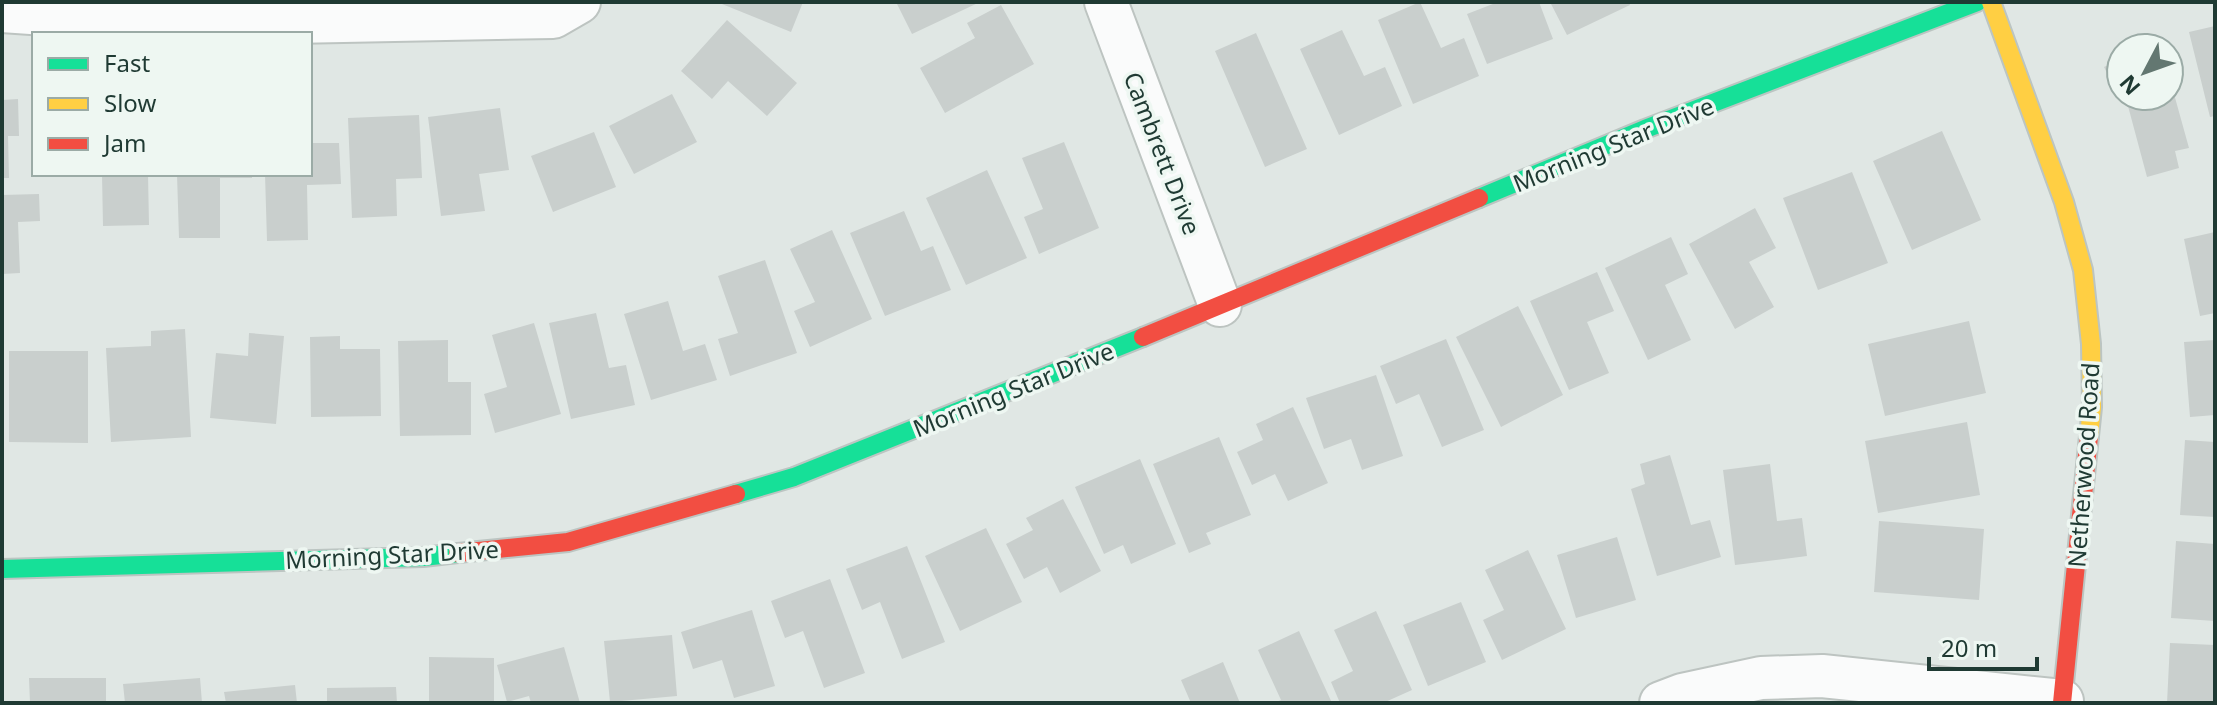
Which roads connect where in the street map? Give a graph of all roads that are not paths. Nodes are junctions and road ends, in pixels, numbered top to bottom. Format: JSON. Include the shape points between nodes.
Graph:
{"nodes":[{"id":1,"x":579,"y":2,"type":"edge"},
{"id":2,"x":1106,"y":2,"type":"edge"},
{"id":3,"x":1977,"y":2,"type":"edge"},
{"id":4,"x":1991,"y":2,"type":"edge"},
{"id":5,"x":2,"y":11,"type":"edge"},
{"id":6,"x":1220,"y":305,"type":"junction"},
{"id":7,"x":2,"y":569,"type":"edge"},
{"id":8,"x":2062,"y":702,"type":"edge"},
{"id":9,"x":1661,"y":703,"type":"edge"}],
"edges":[{"from":1,"to":5,"type":"street","via":[[553,17],[191,24]]},
{"from":2,"to":6,"type":"street","name":"Cambrett Drive"},
{"from":3,"to":6,"type":"street","name":"Morning Star Drive","via":[[1645,129]]},
{"from":4,"to":8,"type":"street","name":"Netherwood Road","via":[[2064,202],[2085,284],[2092,407]]},
{"from":6,"to":7,"type":"street","name":"Morning Star Drive","via":[[794,477],[568,542],[423,557]]},
{"from":8,"to":9,"type":"street","via":[[1822,676],[1761,678]]}]}
